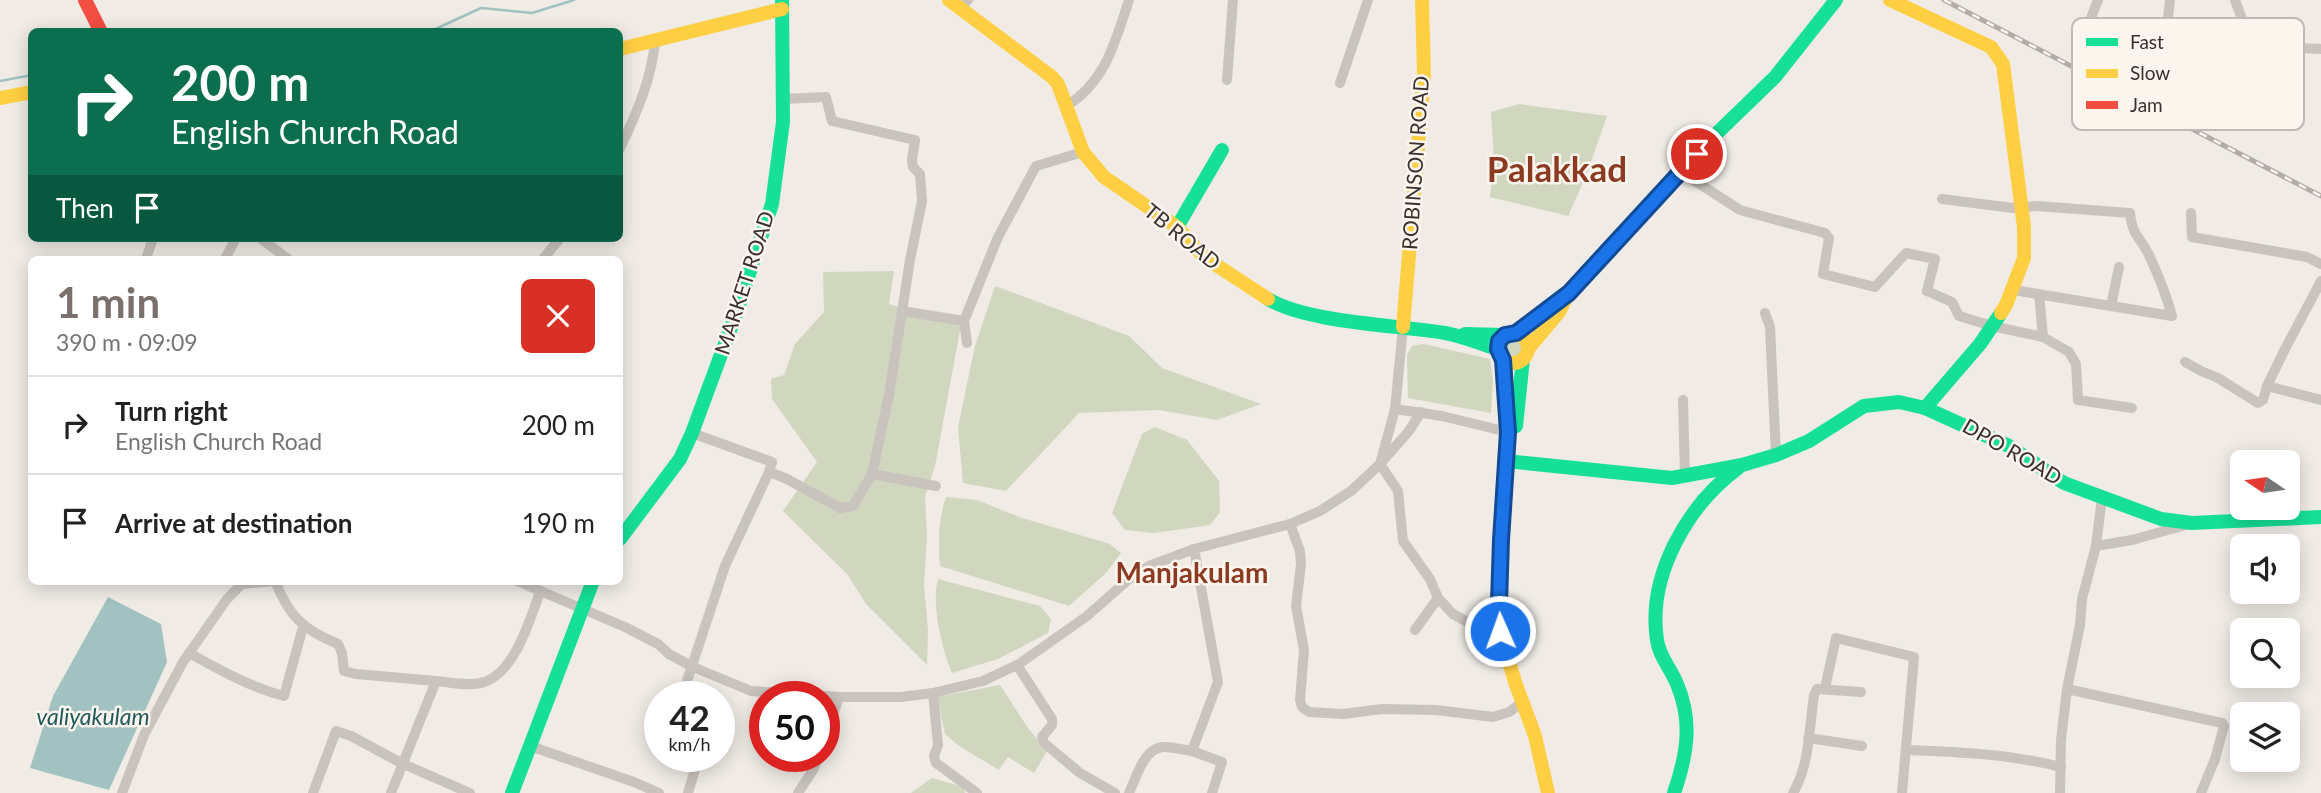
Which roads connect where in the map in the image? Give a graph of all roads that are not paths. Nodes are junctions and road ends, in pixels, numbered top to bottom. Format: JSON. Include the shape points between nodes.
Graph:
{"nodes":[{"id":1,"x":85,"y":0,"type":"edge"},
{"id":2,"x":1129,"y":0,"type":"edge"},
{"id":3,"x":1233,"y":0,"type":"edge"},
{"id":4,"x":1368,"y":0,"type":"edge"},
{"id":5,"x":1422,"y":0,"type":"edge"},
{"id":6,"x":1836,"y":0,"type":"edge"},
{"id":7,"x":1890,"y":0,"type":"edge"},
{"id":8,"x":2098,"y":0,"type":"edge"},
{"id":9,"x":2170,"y":0,"type":"edge"},
{"id":10,"x":2235,"y":0,"type":"edge"},
{"id":11,"x":959,"y":3,"type":"edge"},
{"id":12,"x":782,"y":5,"type":"edge"},
{"id":13,"x":2091,"y":18,"type":"edge"},
{"id":14,"x":2168,"y":18,"type":"edge"},
{"id":15,"x":2242,"y":18,"type":"edge"},
{"id":16,"x":99,"y":28,"type":"edge"},
{"id":17,"x":654,"y":41,"type":"junction"},
{"id":18,"x":623,"y":48,"type":"edge"},
{"id":19,"x":1227,"y":80,"type":"dead end"},
{"id":20,"x":1340,"y":83,"type":"dead end"},
{"id":21,"x":28,"y":93,"type":"edge"},
{"id":22,"x":0,"y":97,"type":"edge"},
{"id":23,"x":782,"y":99,"type":"junction"},
{"id":24,"x":1068,"y":106,"type":"junction"},
{"id":25,"x":623,"y":141,"type":"edge"},
{"id":26,"x":1222,"y":150,"type":"dead end"},
{"id":27,"x":1083,"y":152,"type":"junction"},
{"id":28,"x":1681,"y":172,"type":"junction"},
{"id":29,"x":1942,"y":199,"type":"dead end"},
{"id":30,"x":2028,"y":207,"type":"junction"},
{"id":31,"x":2192,"y":213,"type":"dead end"},
{"id":32,"x":1177,"y":227,"type":"junction"},
{"id":33,"x":265,"y":242,"type":"edge"},
{"id":34,"x":557,"y":242,"type":"edge"},
{"id":35,"x":284,"y":256,"type":"edge"},
{"id":36,"x":545,"y":256,"type":"edge"},
{"id":37,"x":2321,"y":264,"type":"edge"},
{"id":38,"x":2119,"y":267,"type":"dead end"},
{"id":39,"x":2321,"y":281,"type":"edge"},
{"id":40,"x":2019,"y":291,"type":"junction"},
{"id":41,"x":1569,"y":293,"type":"junction"},
{"id":42,"x":2039,"y":294,"type":"junction"},
{"id":43,"x":2111,"y":306,"type":"junction"},
{"id":44,"x":902,"y":311,"type":"junction"},
{"id":45,"x":1765,"y":313,"type":"dead end"},
{"id":46,"x":964,"y":321,"type":"junction"},
{"id":47,"x":1403,"y":327,"type":"junction"},
{"id":48,"x":1997,"y":327,"type":"junction"},
{"id":49,"x":1449,"y":334,"type":"junction"},
{"id":50,"x":1511,"y":334,"type":"junction"},
{"id":51,"x":2043,"y":337,"type":"junction"},
{"id":52,"x":967,"y":343,"type":"dead end"},
{"id":53,"x":1526,"y":354,"type":"junction"},
{"id":54,"x":1500,"y":355,"type":"junction"},
{"id":55,"x":2185,"y":362,"type":"dead end"},
{"id":56,"x":2267,"y":386,"type":"junction"},
{"id":57,"x":1683,"y":400,"type":"dead end"},
{"id":58,"x":2321,"y":400,"type":"edge"},
{"id":59,"x":1925,"y":408,"type":"junction"},
{"id":60,"x":2132,"y":408,"type":"dead end"},
{"id":61,"x":1395,"y":409,"type":"junction"},
{"id":62,"x":1421,"y":412,"type":"junction"},
{"id":63,"x":1508,"y":432,"type":"junction"},
{"id":64,"x":692,"y":433,"type":"junction"},
{"id":65,"x":1776,"y":455,"type":"junction"},
{"id":66,"x":1509,"y":462,"type":"junction"},
{"id":67,"x":1380,"y":464,"type":"junction"},
{"id":68,"x":1742,"y":465,"type":"junction"},
{"id":69,"x":769,"y":472,"type":"junction"},
{"id":70,"x":872,"y":474,"type":"junction"},
{"id":71,"x":1685,"y":476,"type":"junction"},
{"id":72,"x":936,"y":486,"type":"dead end"},
{"id":73,"x":2102,"y":498,"type":"junction"},
{"id":74,"x":2321,"y":517,"type":"edge"},
{"id":75,"x":2192,"y":523,"type":"junction"},
{"id":76,"x":1290,"y":524,"type":"junction"},
{"id":77,"x":623,"y":535,"type":"edge"},
{"id":78,"x":2096,"y":545,"type":"junction"},
{"id":79,"x":1194,"y":550,"type":"junction"},
{"id":80,"x":241,"y":585,"type":"edge"},
{"id":81,"x":276,"y":585,"type":"edge"},
{"id":82,"x":525,"y":585,"type":"edge"},
{"id":83,"x":591,"y":585,"type":"edge"},
{"id":84,"x":540,"y":592,"type":"junction"},
{"id":85,"x":1438,"y":598,"type":"junction"},
{"id":86,"x":581,"y":610,"type":"junction"},
{"id":87,"x":303,"y":627,"type":"junction"},
{"id":88,"x":1415,"y":630,"type":"dead end"},
{"id":89,"x":1500,"y":631,"type":"junction"},
{"id":90,"x":189,"y":653,"type":"junction"},
{"id":91,"x":1017,"y":665,"type":"junction"},
{"id":92,"x":693,"y":667,"type":"junction"},
{"id":93,"x":436,"y":681,"type":"junction"},
{"id":94,"x":688,"y":681,"type":"edge"},
{"id":95,"x":1825,"y":688,"type":"junction"},
{"id":96,"x":2067,"y":689,"type":"junction"},
{"id":97,"x":749,"y":690,"type":"edge"},
{"id":98,"x":1861,"y":692,"type":"dead end"},
{"id":99,"x":933,"y":693,"type":"junction"},
{"id":100,"x":840,"y":697,"type":"edge"},
{"id":101,"x":1524,"y":701,"type":"junction"},
{"id":102,"x":1808,"y":738,"type":"junction"},
{"id":103,"x":530,"y":746,"type":"junction"},
{"id":104,"x":1861,"y":746,"type":"dead end"},
{"id":105,"x":1907,"y":750,"type":"junction"},
{"id":106,"x":1192,"y":751,"type":"junction"},
{"id":107,"x":403,"y":764,"type":"junction"},
{"id":108,"x":2061,"y":767,"type":"junction"},
{"id":109,"x":694,"y":772,"type":"edge"},
{"id":110,"x":812,"y":772,"type":"edge"},
{"id":111,"x":122,"y":793,"type":"edge"},
{"id":112,"x":313,"y":793,"type":"edge"},
{"id":113,"x":391,"y":793,"type":"edge"},
{"id":114,"x":470,"y":793,"type":"edge"},
{"id":115,"x":512,"y":793,"type":"edge"},
{"id":116,"x":659,"y":793,"type":"edge"},
{"id":117,"x":688,"y":793,"type":"edge"},
{"id":118,"x":798,"y":793,"type":"edge"},
{"id":119,"x":977,"y":793,"type":"edge"},
{"id":120,"x":1115,"y":793,"type":"edge"},
{"id":121,"x":1129,"y":793,"type":"edge"},
{"id":122,"x":1212,"y":793,"type":"edge"},
{"id":123,"x":1548,"y":793,"type":"edge"},
{"id":124,"x":1674,"y":793,"type":"edge"},
{"id":125,"x":1793,"y":793,"type":"edge"},
{"id":126,"x":1902,"y":793,"type":"edge"},
{"id":127,"x":2060,"y":793,"type":"edge"},
{"id":128,"x":2201,"y":793,"type":"edge"}],
"edges":[{"from":1,"to":16,"type":"main road"},
{"from":2,"to":24,"type":"street","via":[[1101,75]]},
{"from":3,"to":19,"type":"street"},
{"from":4,"to":20,"type":"street"},
{"from":5,"to":47,"type":"main road","name":"ROBINSON ROAD","via":[[1424,75]]},
{"from":6,"to":28,"type":"main road","via":[[1775,77]]},
{"from":7,"to":30,"type":"main road","via":[[1991,47],[2003,64]]},
{"from":8,"to":13,"type":"street"},
{"from":9,"to":14,"type":"street"},
{"from":10,"to":15,"type":"street"},
{"from":11,"to":24,"type":"main road","name":"TB ROAD","via":[[1052,76]]},
{"from":12,"to":17,"type":"main road"},
{"from":12,"to":23,"type":"main road","name":"MARKET ROAD"},
{"from":17,"to":18,"type":"main road"},
{"from":17,"to":25,"type":"street","via":[[643,91]]},
{"from":21,"to":22,"type":"main road"},
{"from":23,"to":44,"type":"street","via":[[826,97],[832,121],[915,140],[912,160],[922,201]]},
{"from":23,"to":64,"type":"main road","name":"MARKET ROAD","via":[[772,204]]},
{"from":24,"to":27,"type":"main road","name":"TB ROAD"},
{"from":26,"to":32,"type":"main road"},
{"from":27,"to":32,"type":"main road","name":"TB ROAD","via":[[1104,177]]},
{"from":27,"to":46,"type":"street","via":[[1036,166],[998,237]]},
{"from":28,"to":41,"type":"main road"},
{"from":28,"to":48,"type":"street","via":[[1740,210],[1825,233],[1829,237],[1823,274],[1875,287],[1906,253],[1935,259],[1927,291],[1952,302],[1959,316]]},
{"from":29,"to":30,"type":"street"},
{"from":30,"to":40,"type":"main road"},
{"from":30,"to":43,"type":"street","via":[[2130,213],[2133,233],[2146,250],[2172,316]]},
{"from":31,"to":37,"type":"street","via":[[2192,237],[2307,257]]},
{"from":32,"to":47,"type":"main road","name":"TB ROAD","via":[[1204,257],[1276,304],[1314,315]]},
{"from":33,"to":35,"type":"street"},
{"from":34,"to":36,"type":"street"},
{"from":38,"to":43,"type":"street"},
{"from":39,"to":56,"type":"street"},
{"from":40,"to":42,"type":"street"},
{"from":40,"to":48,"type":"main road"},
{"from":41,"to":50,"type":"main road"},
{"from":41,"to":53,"type":"main road"},
{"from":42,"to":43,"type":"street"},
{"from":42,"to":51,"type":"street"},
{"from":44,"to":46,"type":"street"},
{"from":44,"to":70,"type":"street"},
{"from":45,"to":65,"type":"street","via":[[1770,327]]},
{"from":46,"to":52,"type":"street"},
{"from":47,"to":49,"type":"main road","name":"TB ROAD"},
{"from":47,"to":61,"type":"street"},
{"from":48,"to":51,"type":"street"},
{"from":48,"to":59,"type":"main road"},
{"from":49,"to":50,"type":"main road"},
{"from":49,"to":54,"type":"main road","name":"TB ROAD"},
{"from":50,"to":53,"type":"main road","via":[[1526,341]]},
{"from":50,"to":54,"type":"main road","via":[[1499,341]]},
{"from":51,"to":60,"type":"street","via":[[2069,352],[2076,364],[2078,400]]},
{"from":53,"to":54,"type":"main road","via":[[1511,363]]},
{"from":53,"to":66,"type":"main road"},
{"from":54,"to":63,"type":"main road"},
{"from":55,"to":56,"type":"street","via":[[2258,403]]},
{"from":56,"to":58,"type":"street"},
{"from":57,"to":71,"type":"street"},
{"from":59,"to":65,"type":"main road","name":"DPO ROAD","via":[[1899,402],[1864,405],[1809,441]]},
{"from":59,"to":73,"type":"main road","name":"DPO ROAD","via":[[2009,446],[2064,482]]},
{"from":61,"to":62,"type":"street"},
{"from":61,"to":67,"type":"street"},
{"from":62,"to":63,"type":"street"},
{"from":62,"to":67,"type":"street"},
{"from":63,"to":66,"type":"main road"},
{"from":64,"to":69,"type":"street","via":[[772,462]]},
{"from":64,"to":77,"type":"main road","name":"MARKET ROAD","via":[[680,459]]},
{"from":65,"to":68,"type":"main road","name":"DPO ROAD"},
{"from":66,"to":71,"type":"main road","name":"DPO ROAD"},
{"from":66,"to":89,"type":"main road"},
{"from":66,"to":101,"type":"main road","via":[[1507,632]]},
{"from":67,"to":76,"type":"street","via":[[1351,491]]},
{"from":67,"to":85,"type":"street","via":[[1398,491],[1403,541]]},
{"from":68,"to":71,"type":"main road","name":"DPO ROAD"},
{"from":68,"to":124,"type":"main road","via":[[1719,482],[1692,516],[1672,553],[1657,601],[1657,642],[1690,723]]},
{"from":69,"to":70,"type":"street","via":[[840,508],[853,506]]},
{"from":69,"to":92,"type":"street","via":[[725,566]]},
{"from":70,"to":72,"type":"street"},
{"from":73,"to":75,"type":"main road","name":"DPO ROAD","via":[[2161,520]]},
{"from":73,"to":78,"type":"street"},
{"from":74,"to":75,"type":"main road","name":"DPO ROAD"},
{"from":75,"to":78,"type":"street"},
{"from":76,"to":79,"type":"street"},
{"from":76,"to":101,"type":"street","via":[[1301,564],[1296,606],[1304,636],[1302,707],[1325,714],[1382,709],[1493,717]]},
{"from":78,"to":96,"type":"street"},
{"from":79,"to":91,"type":"street","via":[[1149,566]]},
{"from":79,"to":106,"type":"street","via":[[1218,682]]},
{"from":80,"to":90,"type":"street"},
{"from":81,"to":87,"type":"street"},
{"from":82,"to":84,"type":"street"},
{"from":83,"to":86,"type":"main road"},
{"from":84,"to":86,"type":"street"},
{"from":84,"to":93,"type":"street","via":[[511,659],[494,677],[453,684]]},
{"from":85,"to":88,"type":"street"},
{"from":85,"to":89,"type":"street","via":[[1453,614],[1475,626]]},
{"from":86,"to":92,"type":"street","via":[[625,627]]},
{"from":86,"to":103,"type":"main road"},
{"from":87,"to":90,"type":"street","via":[[284,696],[237,679]]},
{"from":87,"to":93,"type":"street","via":[[338,644],[344,671]]},
{"from":89,"to":101,"type":"main road"},
{"from":90,"to":111,"type":"street","via":[[144,735]]},
{"from":91,"to":99,"type":"street","via":[[983,681]]},
{"from":91,"to":120,"type":"street","via":[[1052,719],[1042,737],[1044,743],[1080,773]]},
{"from":92,"to":94,"type":"street"},
{"from":92,"to":97,"type":"street"},
{"from":93,"to":107,"type":"street"},
{"from":95,"to":98,"type":"street"},
{"from":95,"to":102,"type":"street","via":[[1814,695]]},
{"from":95,"to":105,"type":"street","via":[[1836,638],[1914,657]]},
{"from":96,"to":108,"type":"street"},
{"from":96,"to":128,"type":"street","via":[[2222,723],[2219,749]]},
{"from":99,"to":100,"type":"street"},
{"from":99,"to":119,"type":"street","via":[[939,745],[936,763]]},
{"from":101,"to":123,"type":"main road"},
{"from":102,"to":104,"type":"street"},
{"from":102,"to":125,"type":"street"},
{"from":103,"to":115,"type":"main road"},
{"from":103,"to":116,"type":"street"},
{"from":105,"to":108,"type":"street","via":[[1968,752]]},
{"from":105,"to":126,"type":"street"},
{"from":106,"to":121,"type":"street","via":[[1154,750]]},
{"from":106,"to":122,"type":"street","via":[[1222,762]]},
{"from":107,"to":112,"type":"street","via":[[336,731]]},
{"from":107,"to":113,"type":"street"},
{"from":107,"to":114,"type":"street"},
{"from":108,"to":127,"type":"street"},
{"from":109,"to":117,"type":"street"},
{"from":110,"to":118,"type":"street"}]}
